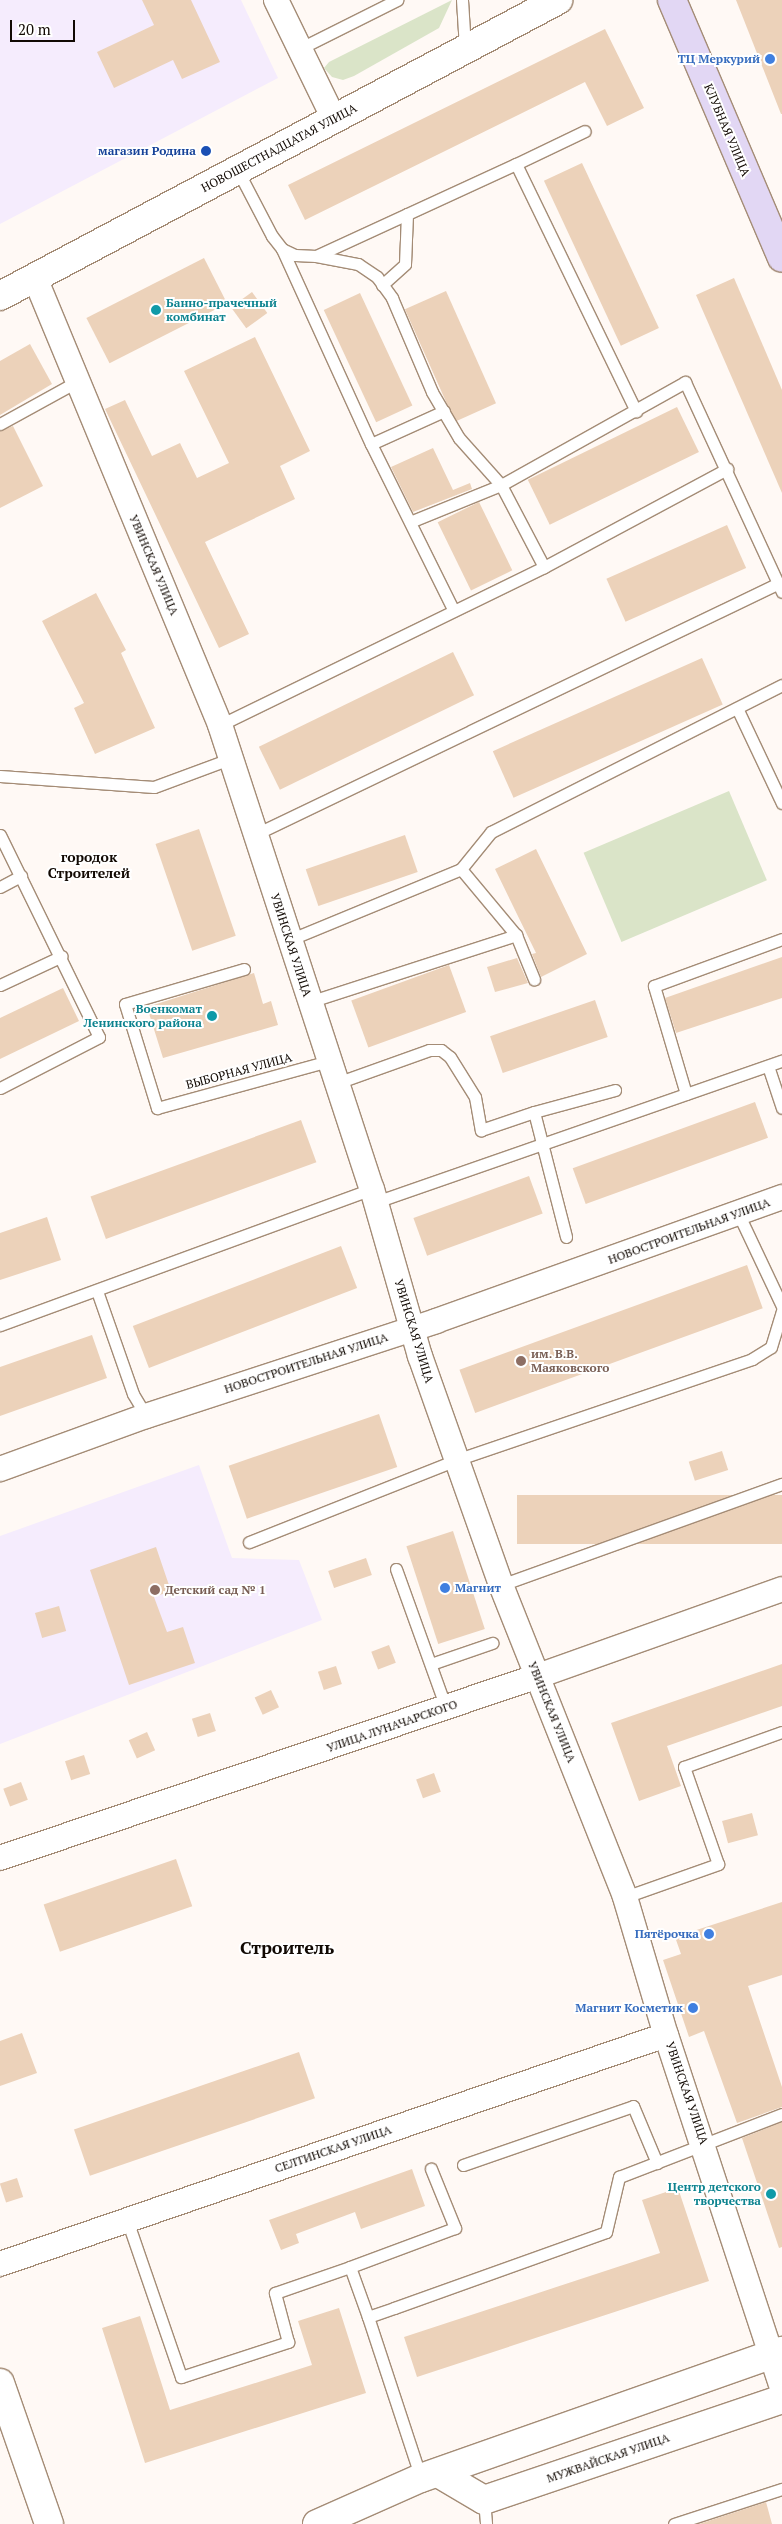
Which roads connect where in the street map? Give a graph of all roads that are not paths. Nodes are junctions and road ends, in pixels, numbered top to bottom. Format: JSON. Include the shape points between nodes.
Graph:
{"nodes":[{"id":1,"x":276,"y":0,"type":"edge"},
{"id":2,"x":397,"y":0,"type":"edge"},
{"id":3,"x":462,"y":0,"type":"edge"},
{"id":4,"x":558,"y":0,"type":"edge"},
{"id":5,"x":672,"y":0,"type":"edge"},
{"id":6,"x":300,"y":49,"type":"junction"},
{"id":7,"x":465,"y":49,"type":"junction"},
{"id":8,"x":334,"y":119,"type":"junction"},
{"id":9,"x":585,"y":131,"type":"dead end"},
{"id":10,"x":516,"y":164,"type":"junction"},
{"id":11,"x":238,"y":171,"type":"junction"},
{"id":12,"x":407,"y":214,"type":"junction"},
{"id":13,"x":282,"y":249,"type":"junction"},
{"id":14,"x":316,"y":256,"type":"junction"},
{"id":15,"x":782,"y":258,"type":"edge"},
{"id":16,"x":35,"y":278,"type":"junction"},
{"id":17,"x":382,"y":285,"type":"junction"},
{"id":18,"x":0,"y":296,"type":"edge"},
{"id":19,"x":78,"y":381,"type":"junction"},
{"id":20,"x":444,"y":411,"type":"junction"},
{"id":21,"x":636,"y":411,"type":"junction"},
{"id":22,"x":0,"y":424,"type":"edge"},
{"id":23,"x":371,"y":444,"type":"junction"},
{"id":24,"x":727,"y":469,"type":"junction"},
{"id":25,"x":501,"y":485,"type":"junction"},
{"id":26,"x":410,"y":522,"type":"junction"},
{"id":27,"x":544,"y":568,"type":"junction"},
{"id":28,"x":780,"y":587,"type":"edge"},
{"id":29,"x":454,"y":611,"type":"junction"},
{"id":30,"x":782,"y":685,"type":"edge"},
{"id":31,"x":737,"y":708,"type":"junction"},
{"id":32,"x":220,"y":724,"type":"junction"},
{"id":33,"x":232,"y":758,"type":"junction"},
{"id":34,"x":0,"y":776,"type":"edge"},
{"id":35,"x":782,"y":803,"type":"edge"},
{"id":36,"x":256,"y":834,"type":"junction"},
{"id":37,"x":0,"y":835,"type":"edge"},
{"id":38,"x":462,"y":869,"type":"junction"},
{"id":39,"x":21,"y":876,"type":"junction"},
{"id":40,"x":0,"y":887,"type":"edge"},
{"id":41,"x":516,"y":935,"type":"junction"},
{"id":42,"x":289,"y":940,"type":"junction"},
{"id":43,"x":782,"y":940,"type":"edge"},
{"id":44,"x":62,"y":956,"type":"junction"},
{"id":45,"x":244,"y":969,"type":"dead end"},
{"id":46,"x":534,"y":979,"type":"dead end"},
{"id":47,"x":0,"y":985,"type":"edge"},
{"id":48,"x":309,"y":1002,"type":"junction"},
{"id":49,"x":329,"y":1061,"type":"junction"},
{"id":50,"x":782,"y":1061,"type":"edge"},
{"id":51,"x":768,"y":1066,"type":"junction"},
{"id":52,"x":337,"y":1083,"type":"junction"},
{"id":53,"x":0,"y":1088,"type":"edge"},
{"id":54,"x":615,"y":1090,"type":"dead end"},
{"id":55,"x":686,"y":1094,"type":"junction"},
{"id":56,"x":782,"y":1108,"type":"edge"},
{"id":57,"x":534,"y":1112,"type":"junction"},
{"id":58,"x":544,"y":1144,"type":"junction"},
{"id":59,"x":374,"y":1195,"type":"junction"},
{"id":60,"x":782,"y":1197,"type":"edge"},
{"id":61,"x":738,"y":1213,"type":"junction"},
{"id":62,"x":566,"y":1237,"type":"dead end"},
{"id":63,"x":97,"y":1291,"type":"junction"},
{"id":64,"x":782,"y":1306,"type":"edge"},
{"id":65,"x":782,"y":1310,"type":"edge"},
{"id":66,"x":0,"y":1325,"type":"edge"},
{"id":67,"x":411,"y":1328,"type":"junction"},
{"id":68,"x":146,"y":1416,"type":"junction"},
{"id":69,"x":456,"y":1460,"type":"junction"},
{"id":70,"x":0,"y":1469,"type":"edge"},
{"id":71,"x":782,"y":1484,"type":"edge"},
{"id":72,"x":249,"y":1542,"type":"dead end"},
{"id":73,"x":396,"y":1569,"type":"dead end"},
{"id":74,"x":501,"y":1585,"type":"junction"},
{"id":75,"x":782,"y":1590,"type":"edge"},
{"id":76,"x":492,"y":1643,"type":"dead end"},
{"id":77,"x":430,"y":1664,"type":"junction"},
{"id":78,"x":538,"y":1676,"type":"junction"},
{"id":79,"x":446,"y":1708,"type":"junction"},
{"id":80,"x":782,"y":1732,"type":"edge"},
{"id":81,"x":0,"y":1858,"type":"edge"},
{"id":82,"x":625,"y":1897,"type":"junction"},
{"id":83,"x":666,"y":2035,"type":"junction"},
{"id":84,"x":782,"y":2114,"type":"edge"},
{"id":85,"x":704,"y":2143,"type":"junction"},
{"id":86,"x":657,"y":2163,"type":"junction"},
{"id":87,"x":463,"y":2165,"type":"dead end"},
{"id":88,"x":430,"y":2169,"type":"dead end"},
{"id":89,"x":127,"y":2220,"type":"junction"},
{"id":90,"x":0,"y":2264,"type":"edge"},
{"id":91,"x":350,"y":2267,"type":"junction"},
{"id":92,"x":368,"y":2317,"type":"junction"},
{"id":93,"x":777,"y":2353,"type":"edge"},
{"id":94,"x":0,"y":2382,"type":"edge"},
{"id":95,"x":782,"y":2388,"type":"edge"},
{"id":96,"x":782,"y":2399,"type":"edge"},
{"id":97,"x":430,"y":2476,"type":"junction"},
{"id":98,"x":782,"y":2489,"type":"edge"},
{"id":99,"x":485,"y":2512,"type":"edge"},
{"id":100,"x":49,"y":2524,"type":"edge"},
{"id":101,"x":317,"y":2524,"type":"edge"},
{"id":102,"x":674,"y":2524,"type":"edge"}],
"edges":[{"from":1,"to":6,"type":"street"},
{"from":2,"to":6,"type":"lane"},
{"from":3,"to":7,"type":"lane"},
{"from":4,"to":7,"type":"street","name":"НОВОШЕСТНАДЦАТАЯ УЛИЦА"},
{"from":5,"to":15,"type":"main road","name":"КЛУБНАЯ УЛИЦА"},
{"from":6,"to":8,"type":"street"},
{"from":7,"to":8,"type":"street","name":"НОВОШЕСТНАДЦАТАЯ УЛИЦА"},
{"from":8,"to":11,"type":"street","name":"НОВОШЕСТНАДЦАТАЯ УЛИЦА"},
{"from":9,"to":10,"type":"lane"},
{"from":10,"to":12,"type":"lane"},
{"from":10,"to":21,"type":"lane"},
{"from":11,"to":13,"type":"lane"},
{"from":11,"to":16,"type":"street","name":"НОВОШЕСТНАДЦАТАЯ УЛИЦА"},
{"from":12,"to":14,"type":"lane"},
{"from":12,"to":17,"type":"lane","via":[[406,264]]},
{"from":13,"to":14,"type":"lane","via":[[295,255]]},
{"from":13,"to":23,"type":"lane"},
{"from":14,"to":17,"type":"lane","via":[[358,264]]},
{"from":16,"to":18,"type":"street","name":"НОВОШЕСТНАДЦАТАЯ УЛИЦА"},
{"from":16,"to":19,"type":"street","name":"УВИНСКАЯ УЛИЦА"},
{"from":17,"to":20,"type":"lane"},
{"from":19,"to":22,"type":"lane"},
{"from":19,"to":32,"type":"street","name":"УВИНСКАЯ УЛИЦА"},
{"from":20,"to":23,"type":"lane"},
{"from":20,"to":25,"type":"lane","via":[[459,438]]},
{"from":21,"to":24,"type":"lane","via":[[685,382]]},
{"from":21,"to":25,"type":"lane"},
{"from":23,"to":26,"type":"lane"},
{"from":24,"to":27,"type":"lane"},
{"from":24,"to":28,"type":"lane"},
{"from":25,"to":26,"type":"lane"},
{"from":25,"to":27,"type":"lane"},
{"from":26,"to":29,"type":"lane"},
{"from":27,"to":29,"type":"lane"},
{"from":28,"to":36,"type":"lane"},
{"from":29,"to":32,"type":"lane"},
{"from":30,"to":31,"type":"lane"},
{"from":31,"to":35,"type":"lane"},
{"from":31,"to":38,"type":"lane","via":[[491,832]]},
{"from":32,"to":33,"type":"street","name":"УВИНСКАЯ УЛИЦА"},
{"from":33,"to":34,"type":"lane","via":[[154,787]]},
{"from":33,"to":36,"type":"street","name":"УВИНСКАЯ УЛИЦА"},
{"from":36,"to":42,"type":"street","name":"УВИНСКАЯ УЛИЦА"},
{"from":37,"to":39,"type":"lane"},
{"from":38,"to":41,"type":"lane"},
{"from":38,"to":42,"type":"lane"},
{"from":39,"to":40,"type":"lane"},
{"from":39,"to":44,"type":"lane"},
{"from":41,"to":46,"type":"lane"},
{"from":41,"to":48,"type":"lane"},
{"from":42,"to":48,"type":"street","name":"УВИНСКАЯ УЛИЦА"},
{"from":43,"to":55,"type":"lane","via":[[654,986]]},
{"from":44,"to":47,"type":"lane"},
{"from":44,"to":53,"type":"lane","via":[[99,1037]]},
{"from":45,"to":49,"type":"lane","name":"ВЫБОРНАЯ УЛИЦА","via":[[125,1004],[157,1108]]},
{"from":48,"to":49,"type":"street","name":"УВИНСКАЯ УЛИЦА"},
{"from":49,"to":52,"type":"street","name":"УВИНСКАЯ УЛИЦА"},
{"from":50,"to":51,"type":"lane"},
{"from":51,"to":55,"type":"lane"},
{"from":51,"to":56,"type":"lane"},
{"from":52,"to":57,"type":"lane","via":[[429,1050],[441,1050],[476,1097],[482,1130]]},
{"from":52,"to":59,"type":"street","name":"УВИНСКАЯ УЛИЦА"},
{"from":54,"to":57,"type":"lane"},
{"from":55,"to":58,"type":"lane"},
{"from":57,"to":58,"type":"lane"},
{"from":58,"to":59,"type":"lane"},
{"from":58,"to":62,"type":"lane"},
{"from":59,"to":63,"type":"lane"},
{"from":59,"to":67,"type":"street","name":"УВИНСКАЯ УЛИЦА"},
{"from":60,"to":61,"type":"street","name":"НОВОСТРОИТЕЛЬНАЯ УЛИЦА"},
{"from":61,"to":64,"type":"lane"},
{"from":61,"to":67,"type":"street","name":"НОВОСТРОИТЕЛЬНАЯ УЛИЦА"},
{"from":63,"to":66,"type":"lane"},
{"from":63,"to":68,"type":"lane","via":[[134,1394]]},
{"from":65,"to":69,"type":"lane","via":[[771,1347],[752,1359]]},
{"from":67,"to":68,"type":"street","name":"НОВОСТРОИТЕЛЬНАЯ УЛИЦА"},
{"from":67,"to":69,"type":"street","name":"УВИНСКАЯ УЛИЦА"},
{"from":68,"to":70,"type":"street","name":"НОВОСТРОИТЕЛЬНАЯ УЛИЦА"},
{"from":69,"to":72,"type":"lane"},
{"from":69,"to":74,"type":"street","name":"УВИНСКАЯ УЛИЦА"},
{"from":71,"to":74,"type":"lane"},
{"from":73,"to":77,"type":"lane"},
{"from":74,"to":78,"type":"street","name":"УВИНСКАЯ УЛИЦА"},
{"from":75,"to":78,"type":"street","name":"УЛИЦА ЛУНАЧАРСКОГО"},
{"from":76,"to":77,"type":"lane"},
{"from":77,"to":79,"type":"lane"},
{"from":78,"to":79,"type":"street","name":"УЛИЦА ЛУНАЧАРСКОГО"},
{"from":78,"to":82,"type":"street","name":"УВИНСКАЯ УЛИЦА"},
{"from":79,"to":81,"type":"street","name":"УЛИЦА ЛУНАЧАРСКОГО"},
{"from":80,"to":82,"type":"lane","via":[[684,1766],[718,1864]]},
{"from":82,"to":83,"type":"street","name":"УВИНСКАЯ УЛИЦА"},
{"from":83,"to":85,"type":"street","name":"УВИНСКАЯ УЛИЦА"},
{"from":83,"to":89,"type":"street","name":"СЕЛТИНСКАЯ УЛИЦА"},
{"from":84,"to":85,"type":"lane"},
{"from":85,"to":86,"type":"lane"},
{"from":85,"to":93,"type":"street","name":"УВИНСКАЯ УЛИЦА"},
{"from":86,"to":87,"type":"lane","via":[[633,2106]]},
{"from":86,"to":92,"type":"lane","via":[[619,2177],[606,2232]]},
{"from":88,"to":91,"type":"lane","via":[[455,2228]]},
{"from":89,"to":90,"type":"street","name":"СЕЛТИНСКАЯ УЛИЦА"},
{"from":89,"to":91,"type":"lane","via":[[181,2377],[288,2342],[274,2294]]},
{"from":91,"to":92,"type":"lane"},
{"from":92,"to":97,"type":"lane"},
{"from":93,"to":95,"type":"street","name":"УВИНСКАЯ УЛИЦА"},
{"from":93,"to":97,"type":"street"},
{"from":94,"to":100,"type":"street"},
{"from":96,"to":99,"type":"street","name":"МУЖВАЙСКАЯ УЛИЦА"},
{"from":97,"to":99,"type":"street","name":"МУЖВАЙСКАЯ УЛИЦА"},
{"from":97,"to":101,"type":"street"},
{"from":98,"to":102,"type":"lane"}]}
